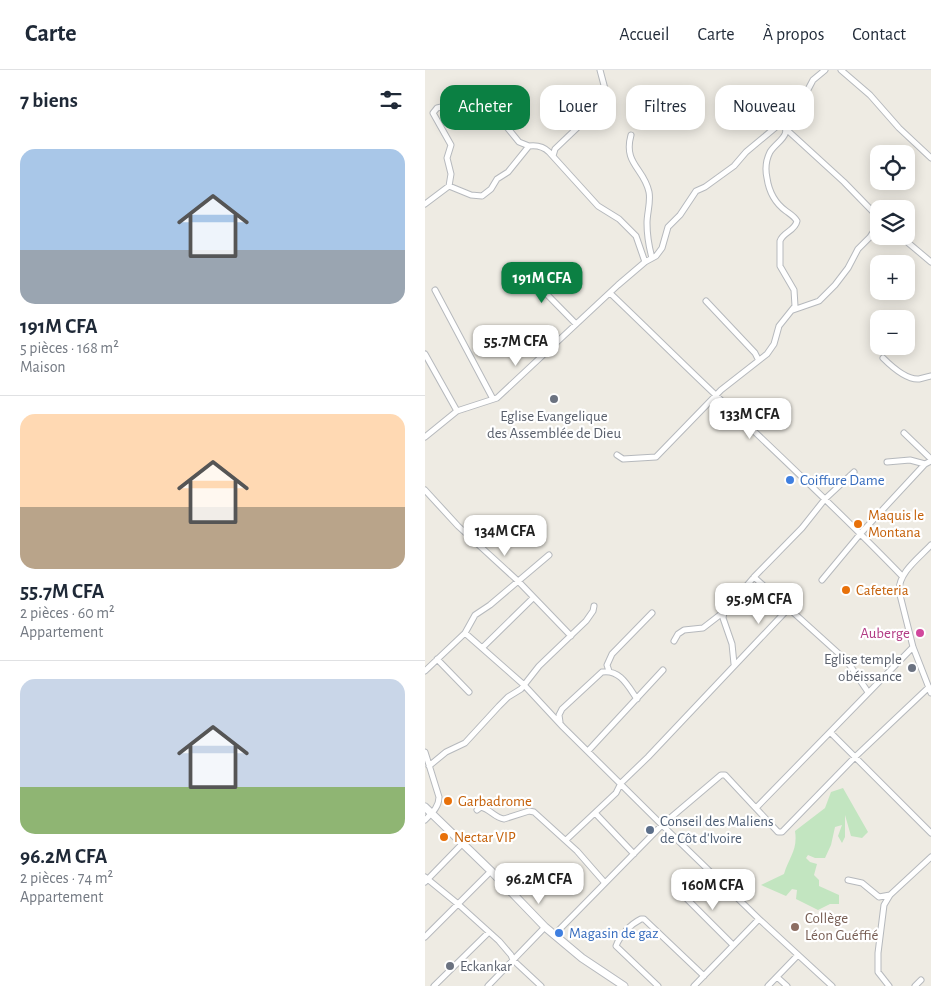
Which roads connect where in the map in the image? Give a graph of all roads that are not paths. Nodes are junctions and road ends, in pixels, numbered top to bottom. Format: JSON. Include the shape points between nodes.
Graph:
{"nodes":[{"id":1,"x":600,"y":70,"type":"edge"},
{"id":2,"x":825,"y":70,"type":"edge"},
{"id":3,"x":841,"y":70,"type":"edge"},
{"id":4,"x":810,"y":85,"type":"edge"},
{"id":5,"x":772,"y":130,"type":"edge"},
{"id":6,"x":786,"y":130,"type":"edge"},
{"id":7,"x":787,"y":130,"type":"edge"},
{"id":8,"x":631,"y":135,"type":"dead end"},
{"id":9,"x":529,"y":146,"type":"junction"},
{"id":10,"x":553,"y":157,"type":"junction"},
{"id":11,"x":931,"y":158,"type":"edge"},
{"id":12,"x":449,"y":186,"type":"junction"},
{"id":13,"x":425,"y":204,"type":"edge"},
{"id":14,"x":870,"y":209,"type":"edge"},
{"id":15,"x":870,"y":237,"type":"edge"},
{"id":16,"x":911,"y":245,"type":"edge"},
{"id":17,"x":651,"y":258,"type":"junction"},
{"id":18,"x":645,"y":262,"type":"junction"},
{"id":19,"x":931,"y":262,"type":"edge"},
{"id":20,"x":523,"y":270,"type":"dead end"},
{"id":21,"x":435,"y":290,"type":"dead end"},
{"id":22,"x":610,"y":293,"type":"junction"},
{"id":23,"x":705,"y":301,"type":"dead end"},
{"id":24,"x":793,"y":310,"type":"junction"},
{"id":25,"x":576,"y":324,"type":"junction"},
{"id":26,"x":425,"y":354,"type":"edge"},
{"id":27,"x":883,"y":358,"type":"dead end"},
{"id":28,"x":759,"y":360,"type":"junction"},
{"id":29,"x":931,"y":376,"type":"edge"},
{"id":30,"x":717,"y":395,"type":"junction"},
{"id":31,"x":493,"y":399,"type":"junction"},
{"id":32,"x":457,"y":411,"type":"junction"},
{"id":33,"x":904,"y":434,"type":"dead end"},
{"id":34,"x":425,"y":437,"type":"edge"},
{"id":35,"x":617,"y":455,"type":"dead end"},
{"id":36,"x":931,"y":460,"type":"edge"},
{"id":37,"x":887,"y":462,"type":"dead end"},
{"id":38,"x":925,"y":464,"type":"junction"},
{"id":39,"x":854,"y":472,"type":"dead end"},
{"id":40,"x":425,"y":490,"type":"edge"},
{"id":41,"x":825,"y":499,"type":"junction"},
{"id":42,"x":861,"y":533,"type":"junction"},
{"id":43,"x":931,"y":545,"type":"edge"},
{"id":44,"x":549,"y":556,"type":"dead end"},
{"id":45,"x":902,"y":576,"type":"junction"},
{"id":46,"x":754,"y":577,"type":"junction"},
{"id":47,"x":822,"y":580,"type":"dead end"},
{"id":48,"x":518,"y":581,"type":"junction"},
{"id":49,"x":533,"y":598,"type":"junction"},
{"id":50,"x":594,"y":606,"type":"dead end"},
{"id":51,"x":789,"y":608,"type":"junction"},
{"id":52,"x":725,"y":611,"type":"junction"},
{"id":53,"x":652,"y":613,"type":"dead end"},
{"id":54,"x":465,"y":633,"type":"junction"},
{"id":55,"x":571,"y":636,"type":"junction"},
{"id":56,"x":674,"y":641,"type":"dead end"},
{"id":57,"x":913,"y":646,"type":"junction"},
{"id":58,"x":482,"y":648,"type":"junction"},
{"id":59,"x":437,"y":659,"type":"junction"},
{"id":60,"x":734,"y":664,"type":"junction"},
{"id":61,"x":663,"y":670,"type":"dead end"},
{"id":62,"x":425,"y":671,"type":"edge"},
{"id":63,"x":609,"y":671,"type":"junction"},
{"id":64,"x":524,"y":685,"type":"junction"},
{"id":65,"x":930,"y":686,"type":"edge"},
{"id":66,"x":469,"y":692,"type":"dead end"},
{"id":67,"x":868,"y":692,"type":"junction"},
{"id":68,"x":637,"y":699,"type":"junction"},
{"id":69,"x":560,"y":723,"type":"junction"},
{"id":70,"x":831,"y":732,"type":"junction"},
{"id":71,"x":425,"y":752,"type":"edge"},
{"id":72,"x":587,"y":752,"type":"junction"},
{"id":73,"x":855,"y":757,"type":"junction"},
{"id":74,"x":429,"y":766,"type":"junction"},
{"id":75,"x":621,"y":784,"type":"junction"},
{"id":76,"x":425,"y":807,"type":"edge"},
{"id":77,"x":757,"y":808,"type":"junction"},
{"id":78,"x":477,"y":810,"type":"dead end"},
{"id":79,"x":432,"y":813,"type":"junction"},
{"id":80,"x":596,"y":814,"type":"junction"},
{"id":81,"x":425,"y":820,"type":"edge"},
{"id":82,"x":662,"y":825,"type":"junction"},
{"id":83,"x":931,"y":833,"type":"edge"},
{"id":84,"x":566,"y":840,"type":"junction"},
{"id":85,"x":462,"y":844,"type":"junction"},
{"id":86,"x":634,"y":854,"type":"junction"},
{"id":87,"x":931,"y":857,"type":"edge"},
{"id":88,"x":491,"y":871,"type":"junction"},
{"id":89,"x":426,"y":879,"type":"edge"},
{"id":90,"x":848,"y":880,"type":"dead end"},
{"id":91,"x":605,"y":883,"type":"junction"},
{"id":92,"x":678,"y":890,"type":"dead end"},
{"id":93,"x":890,"y":895,"type":"junction"},
{"id":94,"x":458,"y":904,"type":"junction"},
{"id":95,"x":759,"y":919,"type":"junction"},
{"id":96,"x":545,"y":927,"type":"junction"},
{"id":97,"x":489,"y":932,"type":"junction"},
{"id":98,"x":554,"y":934,"type":"junction"},
{"id":99,"x":425,"y":937,"type":"edge"},
{"id":100,"x":733,"y":945,"type":"junction"},
{"id":101,"x":798,"y":955,"type":"junction"},
{"id":102,"x":513,"y":960,"type":"junction"},
{"id":103,"x":704,"y":976,"type":"junction"},
{"id":104,"x":777,"y":976,"type":"junction"},
{"id":105,"x":921,"y":980,"type":"dead end"},
{"id":106,"x":435,"y":986,"type":"edge"},
{"id":107,"x":488,"y":986,"type":"edge"},
{"id":108,"x":539,"y":986,"type":"edge"},
{"id":109,"x":624,"y":986,"type":"edge"},
{"id":110,"x":658,"y":986,"type":"edge"},
{"id":111,"x":694,"y":986,"type":"edge"},
{"id":112,"x":768,"y":986,"type":"edge"},
{"id":113,"x":787,"y":986,"type":"edge"},
{"id":114,"x":832,"y":986,"type":"edge"},
{"id":115,"x":889,"y":986,"type":"edge"},
{"id":116,"x":915,"y":986,"type":"edge"}],
"edges":[{"from":1,"to":10,"type":"street","via":[[605,100],[555,149]]},
{"from":2,"to":4,"type":"street"},
{"from":3,"to":11,"type":"street"},
{"from":5,"to":17,"type":"street","via":[[745,152],[734,166],[696,191],[668,227],[662,248]]},
{"from":6,"to":24,"type":"street","via":[[770,153],[766,169],[771,194],[797,221],[780,241],[781,269],[794,290],[796,301]]},
{"from":7,"to":14,"type":"street"},
{"from":8,"to":17,"type":"street","via":[[629,154],[649,192],[647,225]]},
{"from":9,"to":10,"type":"street","via":[[545,148]]},
{"from":9,"to":12,"type":"street","via":[[508,172],[482,196]]},
{"from":9,"to":12,"type":"street","via":[[519,142],[470,90],[465,91],[433,113],[451,145],[447,158],[451,174]]},
{"from":10,"to":18,"type":"street","via":[[598,206],[619,219],[636,236]]},
{"from":12,"to":13,"type":"street"},
{"from":15,"to":24,"type":"street","via":[[835,285],[819,301]]},
{"from":16,"to":19,"type":"street"},
{"from":17,"to":18,"type":"street"},
{"from":18,"to":22,"type":"street"},
{"from":20,"to":25,"type":"street"},
{"from":21,"to":31,"type":"street"},
{"from":22,"to":25,"type":"street"},
{"from":22,"to":30,"type":"street"},
{"from":23,"to":28,"type":"street"},
{"from":24,"to":28,"type":"street","via":[[779,326],[771,349]]},
{"from":25,"to":31,"type":"street"},
{"from":26,"to":32,"type":"street"},
{"from":27,"to":29,"type":"street","via":[[893,369],[911,379]]},
{"from":28,"to":30,"type":"street"},
{"from":30,"to":35,"type":"street","via":[[656,457],[623,459]]},
{"from":30,"to":41,"type":"street"},
{"from":31,"to":32,"type":"street"},
{"from":32,"to":34,"type":"street"},
{"from":33,"to":36,"type":"street"},
{"from":36,"to":38,"type":"street"},
{"from":37,"to":38,"type":"street","via":[[910,460]]},
{"from":38,"to":42,"type":"street"},
{"from":39,"to":41,"type":"street"},
{"from":40,"to":48,"type":"street","via":[[458,526]]},
{"from":41,"to":42,"type":"street"},
{"from":41,"to":46,"type":"street","via":[[802,528]]},
{"from":42,"to":45,"type":"street"},
{"from":42,"to":47,"type":"street"},
{"from":43,"to":45,"type":"street"},
{"from":44,"to":48,"type":"street"},
{"from":45,"to":57,"type":"street","via":[[899,592]]},
{"from":46,"to":51,"type":"street"},
{"from":46,"to":52,"type":"street"},
{"from":48,"to":49,"type":"street"},
{"from":48,"to":54,"type":"street","via":[[475,615]]},
{"from":49,"to":55,"type":"street"},
{"from":49,"to":58,"type":"street"},
{"from":50,"to":55,"type":"street","via":[[586,621]]},
{"from":51,"to":60,"type":"street"},
{"from":51,"to":67,"type":"street","via":[[847,661]]},
{"from":52,"to":56,"type":"street","via":[[703,628],[684,630]]},
{"from":52,"to":60,"type":"street","via":[[723,618],[732,644]]},
{"from":53,"to":63,"type":"street","via":[[612,654],[607,665]]},
{"from":54,"to":58,"type":"street"},
{"from":54,"to":59,"type":"street"},
{"from":55,"to":64,"type":"street"},
{"from":57,"to":65,"type":"street"},
{"from":57,"to":67,"type":"street"},
{"from":58,"to":64,"type":"street"},
{"from":59,"to":62,"type":"street"},
{"from":59,"to":66,"type":"street"},
{"from":60,"to":75,"type":"street"},
{"from":61,"to":68,"type":"street"},
{"from":63,"to":68,"type":"street","via":[[618,674]]},
{"from":63,"to":69,"type":"street","via":[[602,672],[567,702],[559,715]]},
{"from":64,"to":69,"type":"street"},
{"from":64,"to":74,"type":"street","via":[[503,702],[465,743],[446,752]]},
{"from":65,"to":73,"type":"street"},
{"from":67,"to":70,"type":"street"},
{"from":68,"to":72,"type":"street"},
{"from":69,"to":72,"type":"street"},
{"from":70,"to":73,"type":"street"},
{"from":70,"to":77,"type":"street"},
{"from":71,"to":74,"type":"street"},
{"from":72,"to":75,"type":"street"},
{"from":73,"to":77,"type":"street","via":[[781,832]]},
{"from":73,"to":83,"type":"street"},
{"from":74,"to":79,"type":"street","via":[[439,797]]},
{"from":75,"to":80,"type":"street"},
{"from":75,"to":82,"type":"street"},
{"from":76,"to":79,"type":"main road"},
{"from":77,"to":82,"type":"street","via":[[723,774]]},
{"from":78,"to":84,"type":"street","via":[[485,808],[500,819],[534,812]]},
{"from":79,"to":81,"type":"street"},
{"from":79,"to":85,"type":"main road"},
{"from":80,"to":84,"type":"street"},
{"from":80,"to":86,"type":"street"},
{"from":82,"to":86,"type":"street"},
{"from":82,"to":95,"type":"street"},
{"from":84,"to":91,"type":"street"},
{"from":85,"to":88,"type":"main road"},
{"from":85,"to":89,"type":"street"},
{"from":86,"to":91,"type":"street"},
{"from":87,"to":93,"type":"street"},
{"from":88,"to":94,"type":"street"},
{"from":88,"to":96,"type":"main road"},
{"from":89,"to":94,"type":"street"},
{"from":90,"to":93,"type":"street","via":[[862,883],[879,897]]},
{"from":91,"to":98,"type":"street"},
{"from":92,"to":100,"type":"street"},
{"from":93,"to":115,"type":"street","via":[[884,905],[878,953],[878,972]]},
{"from":94,"to":97,"type":"street"},
{"from":94,"to":99,"type":"street"},
{"from":95,"to":100,"type":"street"},
{"from":95,"to":101,"type":"street"},
{"from":96,"to":98,"type":"main road"},
{"from":96,"to":102,"type":"street"},
{"from":97,"to":102,"type":"street"},
{"from":97,"to":106,"type":"street"},
{"from":98,"to":109,"type":"main road"},
{"from":100,"to":103,"type":"street"},
{"from":101,"to":104,"type":"street"},
{"from":101,"to":114,"type":"street"},
{"from":102,"to":107,"type":"street"},
{"from":102,"to":108,"type":"street"},
{"from":103,"to":110,"type":"street","via":[[641,919],[624,933],[616,946]]},
{"from":103,"to":111,"type":"street"},
{"from":104,"to":112,"type":"street"},
{"from":104,"to":113,"type":"street"},
{"from":105,"to":116,"type":"street"}]}
